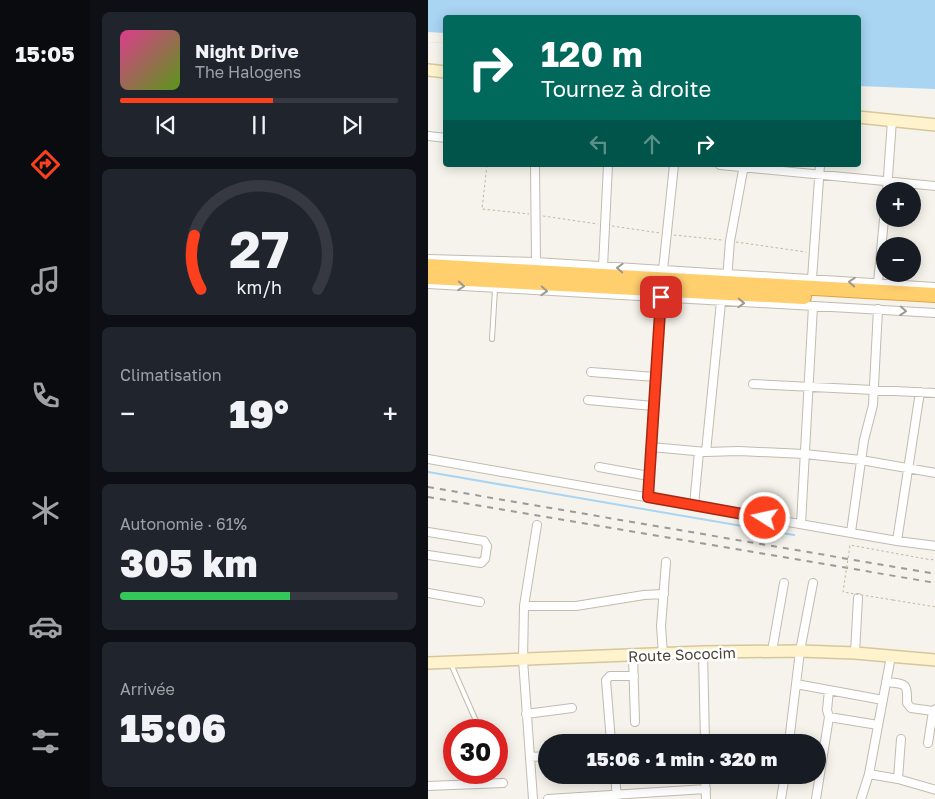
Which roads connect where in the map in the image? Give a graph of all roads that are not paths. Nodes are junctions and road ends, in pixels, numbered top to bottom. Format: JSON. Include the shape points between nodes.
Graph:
{"nodes":[{"id":1,"x":428,"y":70,"type":"edge"},
{"id":2,"x":443,"y":72,"type":"edge"},
{"id":3,"x":861,"y":117,"type":"edge"},
{"id":4,"x":892,"y":120,"type":"junction"},
{"id":5,"x":936,"y":125,"type":"edge"},
{"id":6,"x":428,"y":136,"type":"edge"},
{"id":7,"x":443,"y":138,"type":"edge"},
{"id":8,"x":535,"y":167,"type":"edge"},
{"id":9,"x":608,"y":167,"type":"edge"},
{"id":10,"x":674,"y":167,"type":"edge"},
{"id":11,"x":744,"y":167,"type":"edge"},
{"id":12,"x":752,"y":167,"type":"edge"},
{"id":13,"x":820,"y":167,"type":"edge"},
{"id":14,"x":819,"y":175,"type":"junction"},
{"id":15,"x":888,"y":181,"type":"junction"},
{"id":16,"x":936,"y":186,"type":"edge"},
{"id":17,"x":883,"y":227,"type":"edge"},
{"id":18,"x":428,"y":259,"type":"edge"},
{"id":19,"x":536,"y":262,"type":"junction"},
{"id":20,"x":428,"y":266,"type":"edge"},
{"id":21,"x":603,"y":267,"type":"junction"},
{"id":22,"x":663,"y":270,"type":"junction"},
{"id":23,"x":428,"y":277,"type":"edge"},
{"id":24,"x":727,"y":278,"type":"junction"},
{"id":25,"x":812,"y":279,"type":"junction"},
{"id":26,"x":428,"y":284,"type":"edge"},
{"id":27,"x":878,"y":284,"type":"junction"},
{"id":28,"x":936,"y":287,"type":"edge"},
{"id":29,"x":495,"y":289,"type":"junction"},
{"id":30,"x":936,"y":295,"type":"edge"},
{"id":31,"x":661,"y":297,"type":"junction"},
{"id":32,"x":721,"y":302,"type":"junction"},
{"id":33,"x":936,"y":303,"type":"edge"},
{"id":34,"x":813,"y":306,"type":"junction"},
{"id":35,"x":878,"y":309,"type":"junction"},
{"id":36,"x":936,"y":313,"type":"edge"},
{"id":37,"x":492,"y":340,"type":"dead end"},
{"id":38,"x":591,"y":372,"type":"dead end"},
{"id":39,"x":655,"y":377,"type":"junction"},
{"id":40,"x":753,"y":384,"type":"dead end"},
{"id":41,"x":808,"y":387,"type":"junction"},
{"id":42,"x":875,"y":390,"type":"junction"},
{"id":43,"x":920,"y":392,"type":"junction"},
{"id":44,"x":936,"y":393,"type":"edge"},
{"id":45,"x":588,"y":400,"type":"dead end"},
{"id":46,"x":653,"y":406,"type":"junction"},
{"id":47,"x":651,"y":447,"type":"junction"},
{"id":48,"x":703,"y":452,"type":"junction"},
{"id":49,"x":804,"y":454,"type":"junction"},
{"id":50,"x":428,"y":459,"type":"edge"},
{"id":51,"x":861,"y":460,"type":"junction"},
{"id":52,"x":598,"y":467,"type":"dead end"},
{"id":53,"x":908,"y":468,"type":"junction"},
{"id":54,"x":936,"y":473,"type":"edge"},
{"id":55,"x":650,"y":476,"type":"junction"},
{"id":56,"x":648,"y":497,"type":"junction"},
{"id":57,"x":694,"y":505,"type":"junction"},
{"id":58,"x":801,"y":524,"type":"junction"},
{"id":59,"x":536,"y":525,"type":"dead end"},
{"id":60,"x":428,"y":532,"type":"edge"},
{"id":61,"x":851,"y":532,"type":"junction"},
{"id":62,"x":897,"y":541,"type":"junction"},
{"id":63,"x":936,"y":546,"type":"edge"},
{"id":64,"x":428,"y":555,"type":"edge"},
{"id":65,"x":666,"y":562,"type":"dead end"},
{"id":66,"x":784,"y":583,"type":"dead end"},
{"id":67,"x":813,"y":583,"type":"dead end"},
{"id":68,"x":428,"y":593,"type":"edge"},
{"id":69,"x":664,"y":594,"type":"junction"},
{"id":70,"x":858,"y":598,"type":"dead end"},
{"id":71,"x":480,"y":602,"type":"dead end"},
{"id":72,"x":524,"y":606,"type":"junction"},
{"id":73,"x":772,"y":651,"type":"junction"},
{"id":74,"x":800,"y":651,"type":"junction"},
{"id":75,"x":703,"y":652,"type":"junction"},
{"id":76,"x":856,"y":653,"type":"junction"},
{"id":77,"x":663,"y":654,"type":"junction"},
{"id":78,"x":633,"y":656,"type":"junction"},
{"id":79,"x":891,"y":656,"type":"junction"},
{"id":80,"x":523,"y":660,"type":"junction"},
{"id":81,"x":936,"y":660,"type":"edge"},
{"id":82,"x":450,"y":662,"type":"junction"},
{"id":83,"x":428,"y":663,"type":"edge"},
{"id":84,"x":634,"y":676,"type":"junction"},
{"id":85,"x":886,"y":682,"type":"junction"},
{"id":86,"x":796,"y":684,"type":"junction"},
{"id":87,"x":829,"y":690,"type":"junction"},
{"id":88,"x":883,"y":700,"type":"junction"},
{"id":89,"x":572,"y":708,"type":"dead end"},
{"id":90,"x":934,"y":710,"type":"edge"},
{"id":91,"x":526,"y":714,"type":"junction"},
{"id":92,"x":829,"y":717,"type":"junction"},
{"id":93,"x":475,"y":719,"type":"edge"},
{"id":94,"x":635,"y":722,"type":"dead end"},
{"id":95,"x":878,"y":724,"type":"junction"},
{"id":96,"x":610,"y":734,"type":"edge"},
{"id":97,"x":705,"y":734,"type":"edge"},
{"id":98,"x":790,"y":734,"type":"edge"},
{"id":99,"x":902,"y":739,"type":"dead end"},
{"id":100,"x":928,"y":744,"type":"dead end"},
{"id":101,"x":530,"y":757,"type":"junction"},
{"id":102,"x":538,"y":757,"type":"edge"},
{"id":103,"x":869,"y":774,"type":"junction"},
{"id":104,"x":898,"y":778,"type":"junction"},
{"id":105,"x":484,"y":784,"type":"edge"},
{"id":106,"x":616,"y":784,"type":"edge"},
{"id":107,"x":706,"y":784,"type":"edge"},
{"id":108,"x":784,"y":784,"type":"edge"},
{"id":109,"x":464,"y":785,"type":"joint"},
{"id":110,"x":428,"y":786,"type":"edge"},
{"id":111,"x":706,"y":790,"type":"junction"},
{"id":112,"x":936,"y":790,"type":"edge"},
{"id":113,"x":617,"y":797,"type":"edge"},
{"id":114,"x":533,"y":799,"type":"edge"},
{"id":115,"x":548,"y":799,"type":"edge"},
{"id":116,"x":706,"y":799,"type":"edge"},
{"id":117,"x":781,"y":799,"type":"edge"},
{"id":118,"x":816,"y":799,"type":"edge"},
{"id":119,"x":862,"y":799,"type":"edge"}],
"edges":[{"from":1,"to":2,"type":"street"},
{"from":3,"to":4,"type":"street"},
{"from":4,"to":5,"type":"street"},
{"from":4,"to":15,"type":"street"},
{"from":6,"to":7,"type":"street"},
{"from":8,"to":19,"type":"street"},
{"from":9,"to":21,"type":"street"},
{"from":10,"to":22,"type":"street"},
{"from":11,"to":24,"type":"street","via":[[730,241]]},
{"from":12,"to":14,"type":"street"},
{"from":13,"to":14,"type":"street"},
{"from":14,"to":15,"type":"street"},
{"from":14,"to":25,"type":"street"},
{"from":15,"to":16,"type":"street"},
{"from":17,"to":27,"type":"street"},
{"from":18,"to":19,"type":"street"},
{"from":19,"to":21,"type":"street"},
{"from":20,"to":24,"type":"highway"},
{"from":22,"to":21,"type":"street","one_way":true},
{"from":22,"to":24,"type":"street"},
{"from":23,"to":33,"type":"highway"},
{"from":24,"to":25,"type":"street"},
{"from":24,"to":30,"type":"highway"},
{"from":27,"to":25,"type":"street","one_way":true},
{"from":26,"to":29,"type":"street","one_way":true},
{"from":27,"to":28,"type":"street"},
{"from":29,"to":31,"type":"street","one_way":true},
{"from":29,"to":37,"type":"lane"},
{"from":31,"to":32,"type":"street"},
{"from":31,"to":39,"type":"street"},
{"from":32,"to":34,"type":"street","one_way":true},
{"from":32,"to":48,"type":"street"},
{"from":34,"to":35,"type":"street"},
{"from":34,"to":41,"type":"street"},
{"from":35,"to":36,"type":"street","one_way":true},
{"from":35,"to":42,"type":"street"},
{"from":38,"to":39,"type":"street"},
{"from":39,"to":46,"type":"street"},
{"from":40,"to":41,"type":"street"},
{"from":41,"to":42,"type":"street"},
{"from":41,"to":49,"type":"street"},
{"from":42,"to":43,"type":"street"},
{"from":42,"to":51,"type":"street"},
{"from":43,"to":44,"type":"street"},
{"from":43,"to":53,"type":"street"},
{"from":45,"to":46,"type":"street"},
{"from":46,"to":47,"type":"street"},
{"from":47,"to":48,"type":"street"},
{"from":47,"to":55,"type":"street"},
{"from":48,"to":49,"type":"street"},
{"from":48,"to":57,"type":"street"},
{"from":49,"to":51,"type":"street"},
{"from":49,"to":58,"type":"street"},
{"from":50,"to":56,"type":"street"},
{"from":51,"to":53,"type":"street"},
{"from":51,"to":61,"type":"street"},
{"from":52,"to":55,"type":"street"},
{"from":53,"to":54,"type":"street"},
{"from":53,"to":62,"type":"street"},
{"from":55,"to":56,"type":"street"},
{"from":56,"to":57,"type":"street"},
{"from":57,"to":58,"type":"street"},
{"from":58,"to":61,"type":"street"},
{"from":59,"to":72,"type":"street"},
{"from":60,"to":64,"type":"street","via":[[484,541],[487,546],[481,563]]},
{"from":61,"to":62,"type":"street"},
{"from":62,"to":63,"type":"street"},
{"from":65,"to":69,"type":"street"},
{"from":66,"to":73,"type":"street"},
{"from":67,"to":74,"type":"street"},
{"from":68,"to":71,"type":"street"},
{"from":69,"to":72,"type":"street","via":[[576,606]]},
{"from":69,"to":77,"type":"street"},
{"from":70,"to":76,"type":"street"},
{"from":72,"to":80,"type":"street"},
{"from":73,"to":74,"type":"street","name":"Route Sococim"},
{"from":73,"to":75,"type":"street","name":"Route Sococim"},
{"from":74,"to":76,"type":"street","name":"Route Sococim"},
{"from":74,"to":86,"type":"street"},
{"from":75,"to":77,"type":"street","name":"Route Sococim"},
{"from":75,"to":97,"type":"street"},
{"from":76,"to":79,"type":"street","name":"Route Sococim"},
{"from":77,"to":78,"type":"street","name":"Route Sococim"},
{"from":78,"to":80,"type":"street","name":"Route Sococim"},
{"from":78,"to":84,"type":"street"},
{"from":79,"to":81,"type":"street","name":"Route Sococim"},
{"from":79,"to":85,"type":"street"},
{"from":80,"to":82,"type":"street","name":"Route Sococim"},
{"from":80,"to":91,"type":"street"},
{"from":82,"to":83,"type":"street","name":"Route Sococim"},
{"from":82,"to":93,"type":"lane"},
{"from":84,"to":94,"type":"street"},
{"from":84,"to":96,"type":"street","via":[[610,676],[606,680]]},
{"from":85,"to":88,"type":"street"},
{"from":85,"to":90,"type":"street","via":[[902,684],[908,689],[907,703],[911,708]]},
{"from":86,"to":87,"type":"street"},
{"from":86,"to":98,"type":"street"},
{"from":87,"to":88,"type":"street"},
{"from":87,"to":92,"type":"street"},
{"from":88,"to":95,"type":"street"},
{"from":89,"to":91,"type":"street"},
{"from":90,"to":100,"type":"street"},
{"from":91,"to":101,"type":"street"},
{"from":92,"to":95,"type":"street"},
{"from":92,"to":118,"type":"street"},
{"from":95,"to":103,"type":"street"},
{"from":99,"to":104,"type":"street"},
{"from":101,"to":102,"type":"street"},
{"from":101,"to":114,"type":"street"},
{"from":103,"to":104,"type":"street"},
{"from":103,"to":119,"type":"street"},
{"from":104,"to":112,"type":"street"},
{"from":105,"to":109,"type":"street"},
{"from":106,"to":113,"type":"street"},
{"from":107,"to":111,"type":"street"},
{"from":108,"to":117,"type":"street"},
{"from":109,"to":110,"type":"street"},
{"from":111,"to":113,"type":"street"},
{"from":111,"to":116,"type":"street"},
{"from":113,"to":115,"type":"street"}]}
